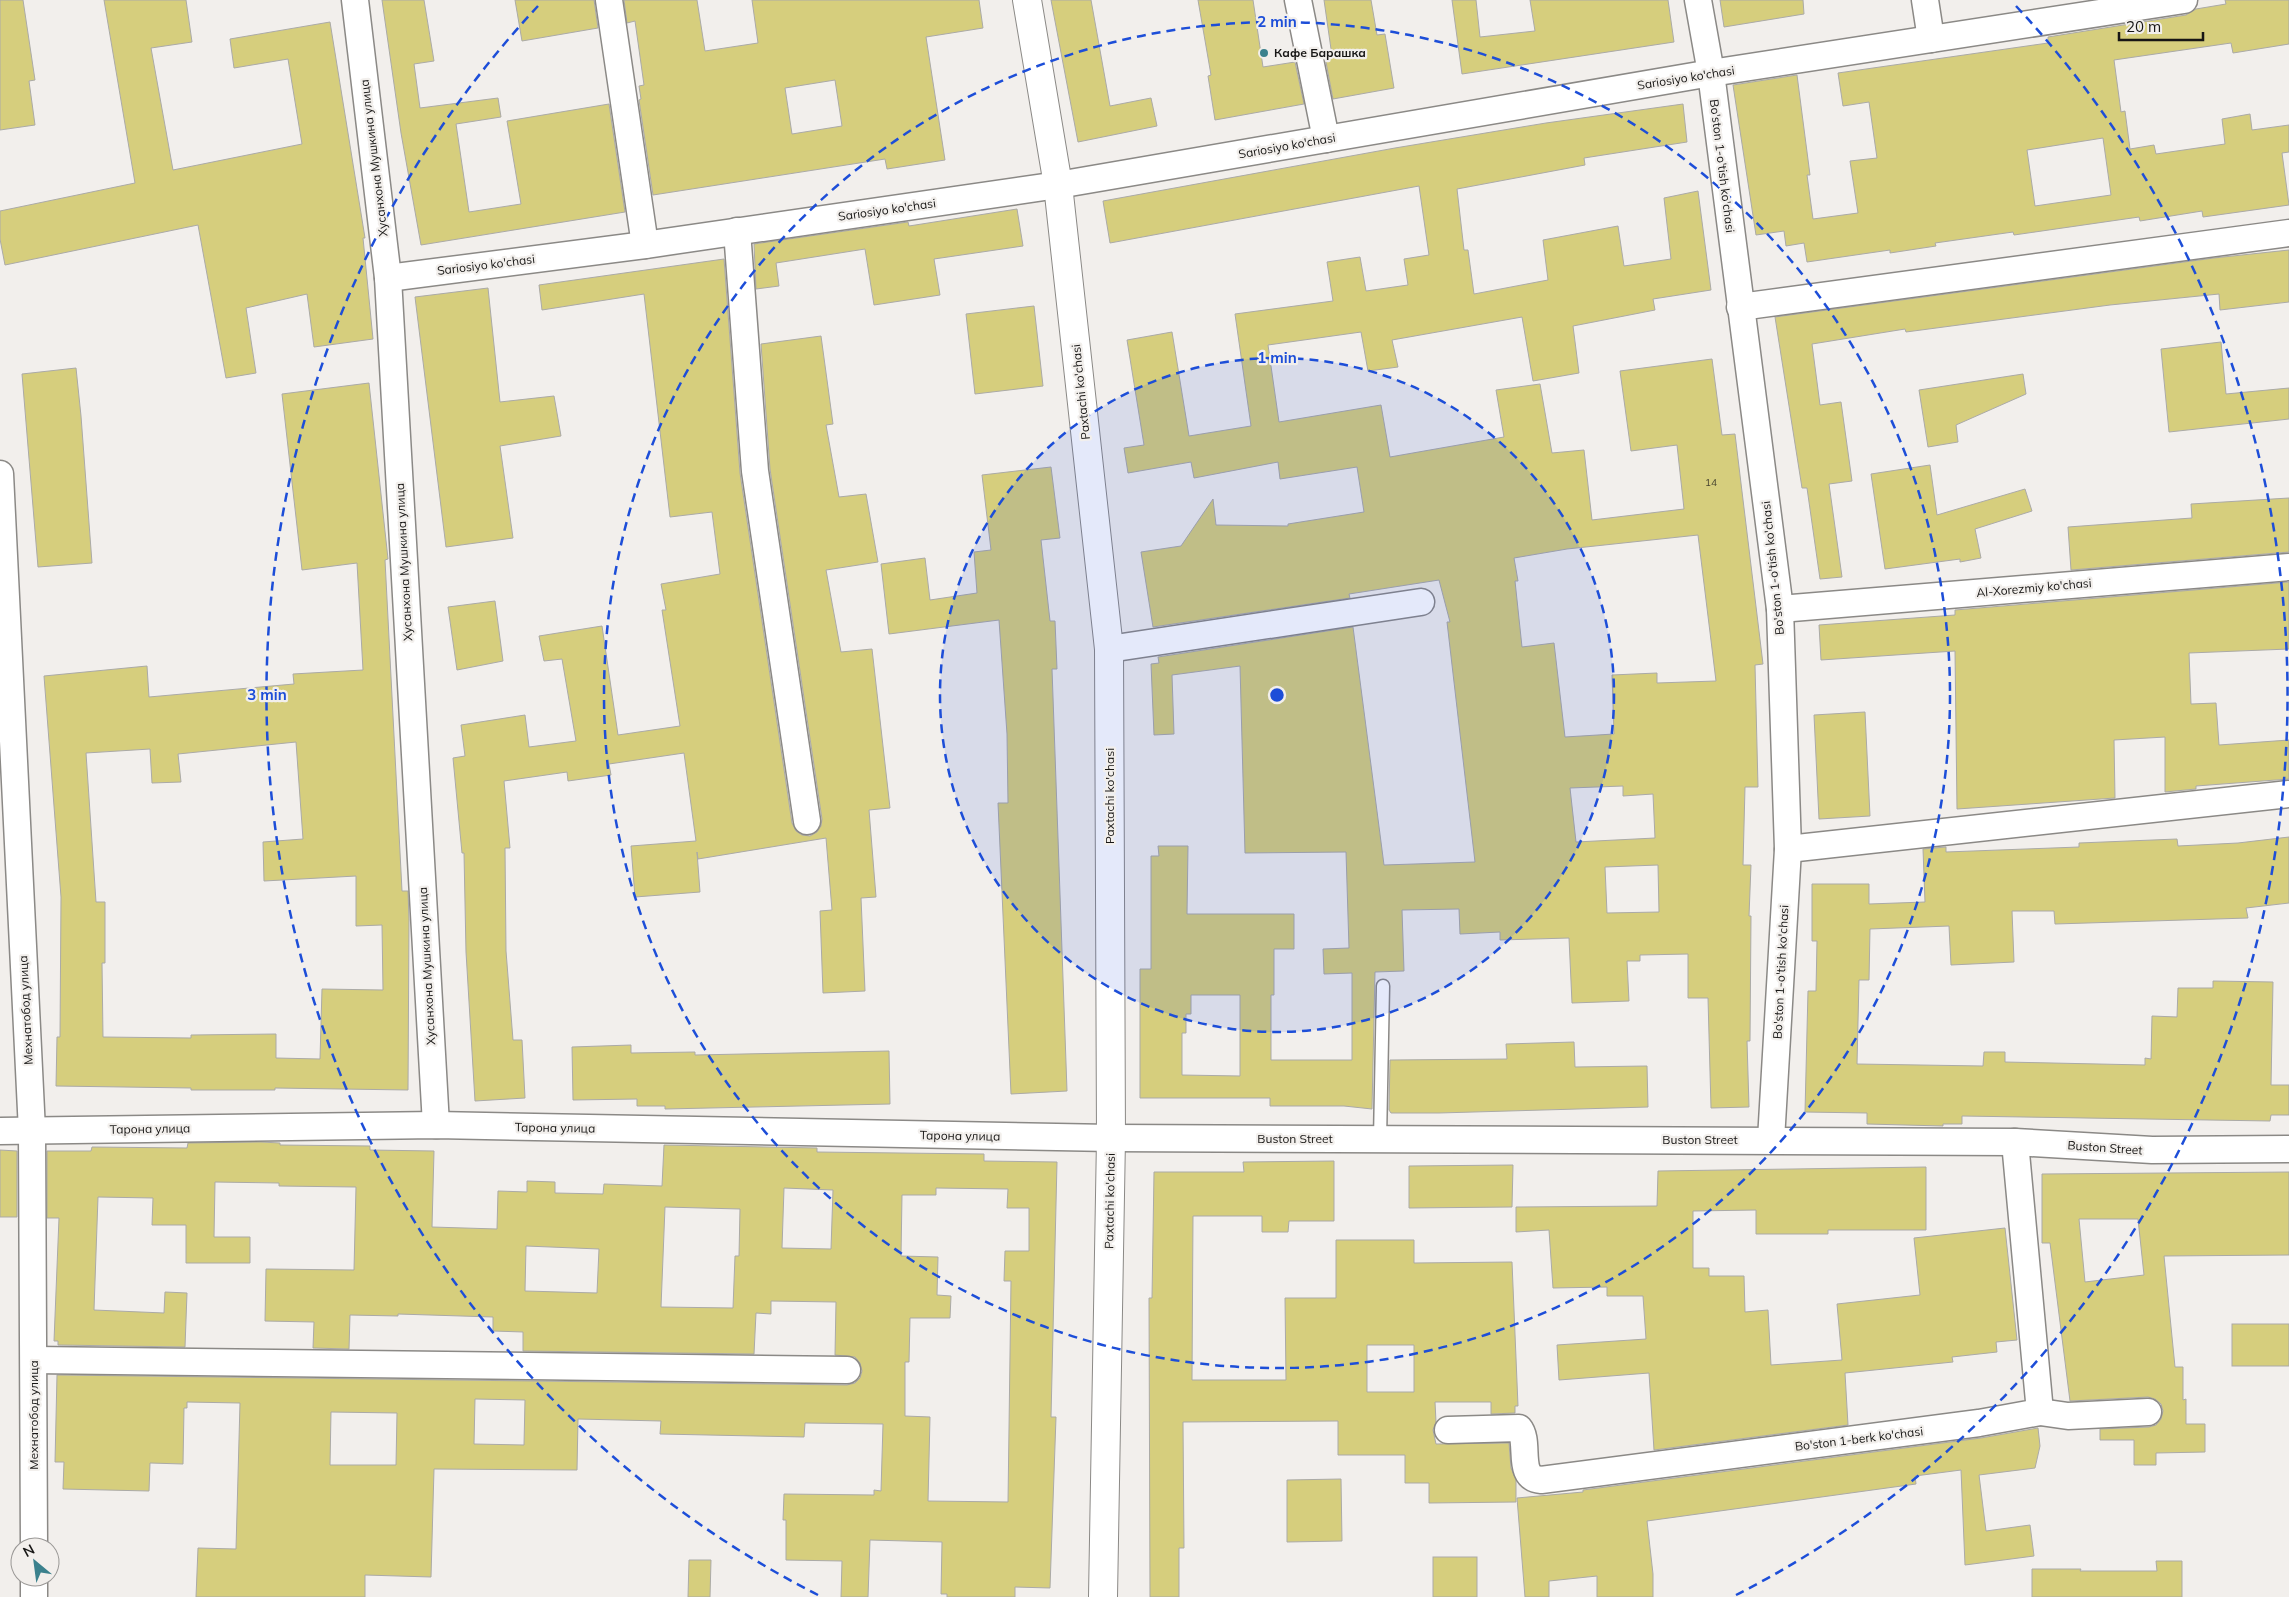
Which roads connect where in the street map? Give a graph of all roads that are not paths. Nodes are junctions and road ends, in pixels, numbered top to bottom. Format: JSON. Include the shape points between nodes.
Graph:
{"nodes":[{"id":1,"x":355,"y":0,"type":"edge"},
{"id":2,"x":610,"y":0,"type":"edge"},
{"id":3,"x":1026,"y":0,"type":"edge"},
{"id":4,"x":1298,"y":0,"type":"edge"},
{"id":5,"x":1698,"y":0,"type":"edge"},
{"id":6,"x":1925,"y":0,"type":"edge"},
{"id":7,"x":2184,"y":0,"type":"edge"},
{"id":8,"x":1931,"y":39,"type":"junction"},
{"id":9,"x":1711,"y":73,"type":"junction"},
{"id":10,"x":1326,"y":139,"type":"junction"},
{"id":11,"x":1058,"y":185,"type":"junction"},
{"id":12,"x":737,"y":231,"type":"junction"},
{"id":13,"x":2289,"y":233,"type":"edge"},
{"id":14,"x":645,"y":245,"type":"junction"},
{"id":15,"x":388,"y":278,"type":"junction"},
{"id":16,"x":1740,"y":307,"type":"junction"},
{"id":17,"x":0,"y":474,"type":"edge"},
{"id":18,"x":2289,"y":568,"type":"edge"},
{"id":19,"x":1421,"y":602,"type":"dead end"},
{"id":20,"x":1780,"y":609,"type":"junction"},
{"id":21,"x":1109,"y":649,"type":"junction"},
{"id":22,"x":2289,"y":794,"type":"edge"},
{"id":23,"x":807,"y":821,"type":"dead end"},
{"id":24,"x":1788,"y":849,"type":"junction"},
{"id":25,"x":1383,"y":986,"type":"dead end"},
{"id":26,"x":436,"y":1125,"type":"junction"},
{"id":27,"x":0,"y":1131,"type":"edge"},
{"id":28,"x":32,"y":1131,"type":"junction"},
{"id":29,"x":1111,"y":1138,"type":"junction"},
{"id":30,"x":1380,"y":1140,"type":"junction"},
{"id":31,"x":1771,"y":1140,"type":"junction"},
{"id":32,"x":2015,"y":1142,"type":"junction"},
{"id":33,"x":2289,"y":1149,"type":"edge"},
{"id":34,"x":34,"y":1360,"type":"junction"},
{"id":35,"x":847,"y":1370,"type":"dead end"},
{"id":36,"x":2040,"y":1412,"type":"junction"},
{"id":37,"x":2148,"y":1412,"type":"dead end"},
{"id":38,"x":1448,"y":1430,"type":"dead end"},
{"id":39,"x":34,"y":1537,"type":"edge"},
{"id":40,"x":1103,"y":1597,"type":"edge"}],
"edges":[{"from":1,"to":15,"type":"street","name":"Хусанхона Мушкина улица"},
{"from":2,"to":14,"type":"street"},
{"from":3,"to":11,"type":"street","name":"Paxtachi ko'chasi"},
{"from":4,"to":10,"type":"street"},
{"from":5,"to":9,"type":"street","name":"Bo'ston 1-o'tish ko'chasi"},
{"from":6,"to":8,"type":"street"},
{"from":7,"to":8,"type":"street","name":"Sariosiyo ko'chasi"},
{"from":8,"to":9,"type":"street","name":"Sariosiyo ko'chasi"},
{"from":9,"to":10,"type":"street","name":"Sariosiyo ko'chasi"},
{"from":9,"to":16,"type":"street","name":"Bo'ston 1-o'tish ko'chasi"},
{"from":10,"to":11,"type":"street","name":"Sariosiyo ko'chasi"},
{"from":11,"to":12,"type":"street","name":"Sariosiyo ko'chasi"},
{"from":11,"to":21,"type":"street","name":"Paxtachi ko'chasi"},
{"from":12,"to":14,"type":"street","name":"Sariosiyo ko'chasi"},
{"from":12,"to":23,"type":"street","via":[[755,471]]},
{"from":13,"to":16,"type":"street"},
{"from":14,"to":15,"type":"street","name":"Sariosiyo ko'chasi"},
{"from":15,"to":26,"type":"street","name":"Хусанхона Мушкина улица"},
{"from":16,"to":20,"type":"street","name":"Bo'ston 1-o'tish ko'chasi"},
{"from":17,"to":28,"type":"street","name":"Мехнатобод улица"},
{"from":18,"to":20,"type":"street","name":"Al-Xorezmiy ko'chasi"},
{"from":19,"to":21,"type":"street"},
{"from":20,"to":24,"type":"street","name":"Bo'ston 1-o'tish ko'chasi"},
{"from":21,"to":29,"type":"street","name":"Paxtachi ko'chasi"},
{"from":22,"to":24,"type":"street"},
{"from":24,"to":31,"type":"street","name":"Bo'ston 1-o'tish ko'chasi"},
{"from":25,"to":30,"type":"lane"},
{"from":26,"to":28,"type":"street","name":"Тарона улица"},
{"from":26,"to":29,"type":"street","name":"Тарона улица"},
{"from":27,"to":28,"type":"street","name":"Тарона улица"},
{"from":28,"to":34,"type":"street","name":"Мехнатобод улица"},
{"from":29,"to":30,"type":"street","name":"Buston Street"},
{"from":29,"to":40,"type":"street","name":"Paxtachi ko'chasi"},
{"from":30,"to":31,"type":"street","name":"Buston Street"},
{"from":31,"to":32,"type":"street","name":"Buston Street"},
{"from":32,"to":33,"type":"street","name":"Buston Street","via":[[2152,1150]]},
{"from":32,"to":36,"type":"street"},
{"from":34,"to":35,"type":"street"},
{"from":34,"to":39,"type":"street","name":"Мехнатобод улица"},
{"from":36,"to":37,"type":"street","via":[[2068,1416]]},
{"from":36,"to":38,"type":"street","name":"Bo'ston 1-berk ko'chasi","via":[[1979,1423],[1541,1480],[1528,1475],[1524,1438],[1519,1428]]}]}
